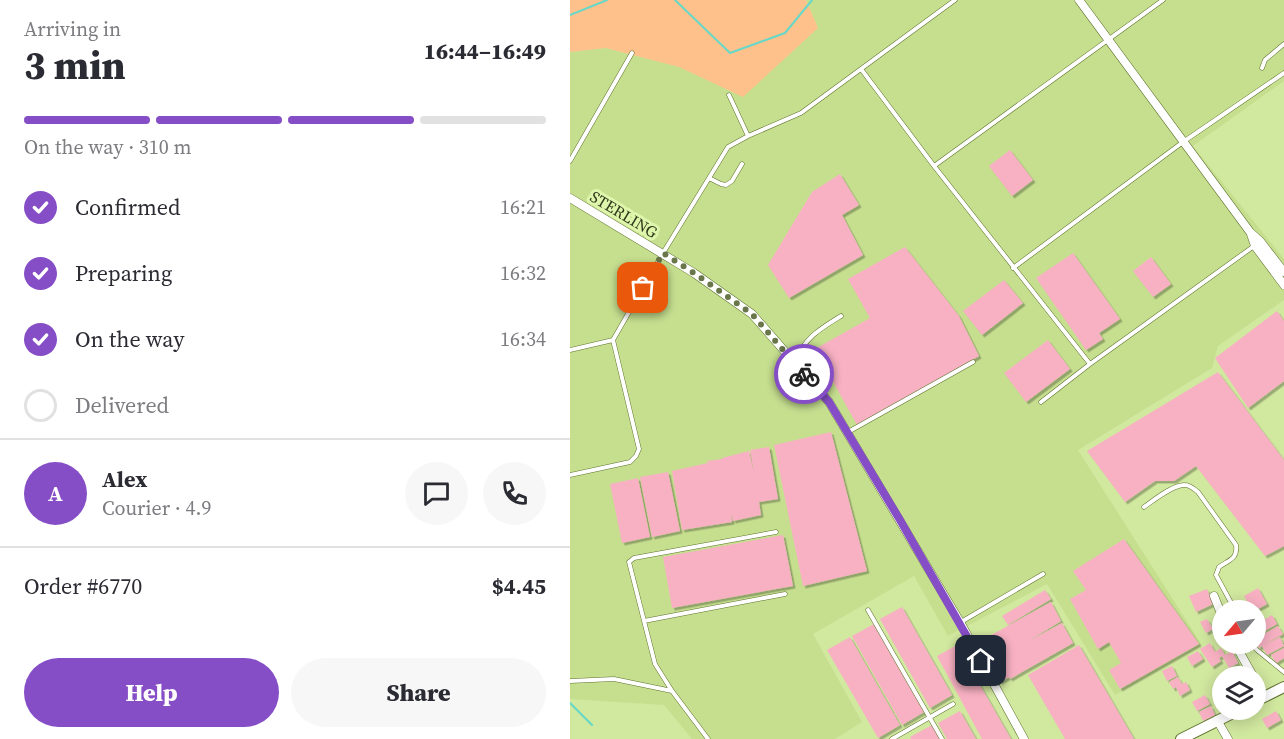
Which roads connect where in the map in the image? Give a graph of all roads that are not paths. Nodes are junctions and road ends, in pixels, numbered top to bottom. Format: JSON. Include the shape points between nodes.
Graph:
{"nodes":[{"id":1,"x":955,"y":0,"type":"edge"},
{"id":2,"x":1079,"y":0,"type":"edge"},
{"id":3,"x":1163,"y":0,"type":"edge"},
{"id":4,"x":1108,"y":40,"type":"junction"},
{"id":5,"x":1284,"y":44,"type":"edge"},
{"id":6,"x":632,"y":53,"type":"dead end"},
{"id":7,"x":1262,"y":68,"type":"dead end"},
{"id":8,"x":861,"y":69,"type":"junction"},
{"id":9,"x":1284,"y":73,"type":"edge"},
{"id":10,"x":729,"y":95,"type":"dead end"},
{"id":11,"x":748,"y":136,"type":"junction"},
{"id":12,"x":1183,"y":142,"type":"junction"},
{"id":13,"x":570,"y":161,"type":"edge"},
{"id":14,"x":742,"y":164,"type":"dead end"},
{"id":15,"x":934,"y":166,"type":"junction"},
{"id":16,"x":709,"y":178,"type":"junction"},
{"id":17,"x":570,"y":198,"type":"edge"},
{"id":18,"x":1258,"y":243,"type":"junction"},
{"id":19,"x":663,"y":253,"type":"junction"},
{"id":20,"x":1013,"y":268,"type":"junction"},
{"id":21,"x":1284,"y":272,"type":"edge"},
{"id":22,"x":1284,"y":285,"type":"edge"},
{"id":23,"x":841,"y":316,"type":"dead end"},
{"id":24,"x":613,"y":340,"type":"junction"},
{"id":25,"x":570,"y":350,"type":"edge"},
{"id":26,"x":973,"y":362,"type":"dead end"},
{"id":27,"x":795,"y":363,"type":"junction"},
{"id":28,"x":1090,"y":364,"type":"junction"},
{"id":29,"x":1041,"y":402,"type":"dead end"},
{"id":30,"x":848,"y":433,"type":"junction"},
{"id":31,"x":570,"y":475,"type":"edge"},
{"id":32,"x":1144,"y":507,"type":"dead end"},
{"id":33,"x":776,"y":532,"type":"dead end"},
{"id":34,"x":1043,"y":574,"type":"dead end"},
{"id":35,"x":785,"y":594,"type":"dead end"},
{"id":36,"x":1214,"y":596,"type":"dead end"},
{"id":37,"x":1216,"y":600,"type":"edge"},
{"id":38,"x":1230,"y":600,"type":"edge"},
{"id":39,"x":868,"y":610,"type":"dead end"},
{"id":40,"x":644,"y":621,"type":"junction"},
{"id":41,"x":960,"y":622,"type":"junction"},
{"id":42,"x":1262,"y":654,"type":"edge"},
{"id":43,"x":1284,"y":672,"type":"edge"},
{"id":44,"x":570,"y":681,"type":"edge"},
{"id":45,"x":1284,"y":687,"type":"edge"},
{"id":46,"x":672,"y":691,"type":"junction"},
{"id":47,"x":1266,"y":696,"type":"edge"},
{"id":48,"x":953,"y":704,"type":"dead end"},
{"id":49,"x":930,"y":717,"type":"junction"},
{"id":50,"x":1217,"y":720,"type":"joint"},
{"id":51,"x":708,"y":739,"type":"edge"},
{"id":52,"x":892,"y":739,"type":"edge"},
{"id":53,"x":942,"y":739,"type":"edge"},
{"id":54,"x":1023,"y":739,"type":"edge"},
{"id":55,"x":1181,"y":739,"type":"edge"},
{"id":56,"x":1228,"y":739,"type":"edge"}],
"edges":[{"from":1,"to":8,"type":"lane"},
{"from":2,"to":4,"type":"street"},
{"from":3,"to":4,"type":"lane"},
{"from":4,"to":12,"type":"street"},
{"from":4,"to":15,"type":"lane"},
{"from":5,"to":7,"type":"lane","via":[[1265,60]]},
{"from":6,"to":13,"type":"lane"},
{"from":8,"to":11,"type":"lane","via":[[801,113]]},
{"from":8,"to":15,"type":"lane"},
{"from":9,"to":12,"type":"lane"},
{"from":10,"to":11,"type":"lane"},
{"from":11,"to":16,"type":"lane","via":[[728,147]]},
{"from":12,"to":18,"type":"street"},
{"from":12,"to":20,"type":"lane"},
{"from":14,"to":16,"type":"lane","via":[[726,185]]},
{"from":15,"to":20,"type":"lane"},
{"from":16,"to":19,"type":"lane"},
{"from":17,"to":19,"type":"street","name":"STERLING"},
{"from":18,"to":21,"type":"street"},
{"from":18,"to":22,"type":"street"},
{"from":18,"to":28,"type":"lane"},
{"from":19,"to":24,"type":"lane"},
{"from":19,"to":27,"type":"street","name":"STERLING","via":[[752,314]]},
{"from":20,"to":28,"type":"lane"},
{"from":23,"to":27,"type":"lane","via":[[810,338],[799,350]]},
{"from":24,"to":25,"type":"lane"},
{"from":24,"to":31,"type":"lane","via":[[639,449],[630,462]]},
{"from":26,"to":30,"type":"lane"},
{"from":27,"to":30,"type":"street","name":"STERLING","via":[[829,402]]},
{"from":28,"to":29,"type":"lane"},
{"from":30,"to":41,"type":"street","name":"STERLING"},
{"from":32,"to":38,"type":"lane","via":[[1177,486],[1198,492],[1236,545],[1235,556],[1219,567],[1216,575]]},
{"from":33,"to":40,"type":"lane","via":[[631,560],[629,566]]},
{"from":34,"to":41,"type":"lane"},
{"from":35,"to":40,"type":"lane"},
{"from":36,"to":37,"type":"street"},
{"from":39,"to":49,"type":"lane"},
{"from":40,"to":46,"type":"lane","via":[[655,664]]},
{"from":41,"to":54,"type":"street","name":"STERLING"},
{"from":42,"to":43,"type":"lane"},
{"from":44,"to":46,"type":"lane","via":[[614,679]]},
{"from":45,"to":47,"type":"main road"},
{"from":46,"to":51,"type":"lane"},
{"from":48,"to":49,"type":"lane"},
{"from":49,"to":52,"type":"lane"},
{"from":49,"to":53,"type":"lane"},
{"from":50,"to":55,"type":"main road"},
{"from":50,"to":56,"type":"street"}]}
